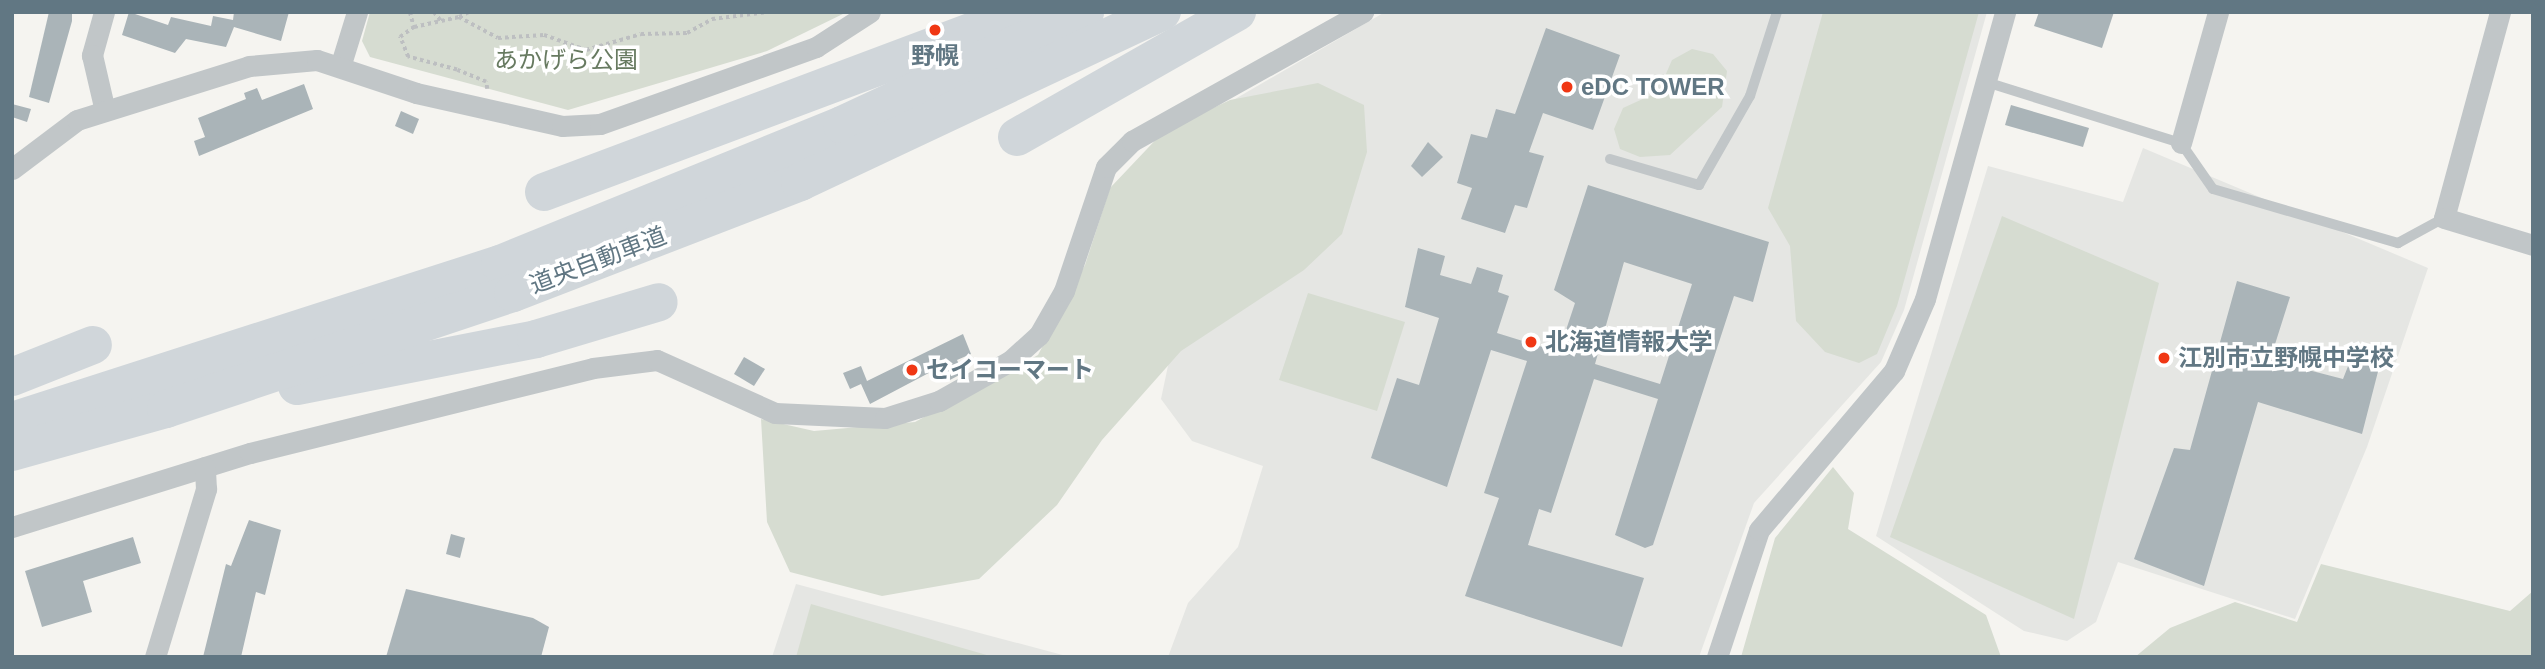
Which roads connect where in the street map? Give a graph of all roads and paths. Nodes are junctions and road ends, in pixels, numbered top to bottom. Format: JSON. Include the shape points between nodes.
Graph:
{"nodes":[{"id":1,"x":104,"y":12,"type":"edge"},
{"id":2,"x":357,"y":12,"type":"edge"},
{"id":3,"x":410,"y":12,"type":"edge"},
{"id":4,"x":434,"y":12,"type":"edge"},
{"id":5,"x":468,"y":12,"type":"edge"},
{"id":6,"x":768,"y":12,"type":"edge"},
{"id":7,"x":870,"y":12,"type":"edge"},
{"id":8,"x":1024,"y":12,"type":"edge"},
{"id":9,"x":1085,"y":12,"type":"edge"},
{"id":10,"x":1162,"y":12,"type":"edge"},
{"id":11,"x":1237,"y":12,"type":"edge"},
{"id":12,"x":1363,"y":12,"type":"edge"},
{"id":13,"x":1777,"y":12,"type":"edge"},
{"id":14,"x":2005,"y":12,"type":"edge"},
{"id":15,"x":2218,"y":12,"type":"edge"},
{"id":16,"x":2500,"y":12,"type":"edge"},
{"id":17,"x":459,"y":17,"type":"junction"},
{"id":18,"x":441,"y":21,"type":"junction"},
{"id":19,"x":414,"y":27,"type":"junction"},
{"id":20,"x":340,"y":67,"type":"junction"},
{"id":21,"x":1986,"y":82,"type":"junction"},
{"id":22,"x":490,"y":105,"type":"junction"},
{"id":23,"x":105,"y":111,"type":"junction"},
{"id":24,"x":1017,"y":137,"type":"dead end"},
{"id":25,"x":2181,"y":143,"type":"junction"},
{"id":26,"x":1610,"y":159,"type":"dead end"},
{"id":27,"x":12,"y":169,"type":"edge"},
{"id":28,"x":544,"y":192,"type":"dead end"},
{"id":29,"x":2444,"y":218,"type":"junction"},
{"id":30,"x":2533,"y":245,"type":"edge"},
{"id":31,"x":659,"y":302,"type":"dead end"},
{"id":32,"x":93,"y":345,"type":"dead end"},
{"id":33,"x":12,"y":377,"type":"edge"},
{"id":34,"x":166,"y":409,"type":"junction"},
{"id":35,"x":12,"y":421,"type":"edge"},
{"id":36,"x":12,"y":452,"type":"edge"},
{"id":37,"x":205,"y":467,"type":"junction"},
{"id":38,"x":12,"y":527,"type":"edge"},
{"id":39,"x":155,"y":657,"type":"edge"},
{"id":40,"x":1717,"y":657,"type":"edge"}],
"edges":[{"from":1,"to":23,"type":"street","via":[[92,55]]},
{"from":2,"to":20,"type":"street"},
{"from":3,"to":19,"type":"path"},
{"from":4,"to":18,"type":"path"},
{"from":5,"to":17,"type":"path"},
{"from":6,"to":17,"type":"path","via":[[586,50],[544,35],[498,38]]},
{"from":7,"to":22,"type":"street","via":[[816,47],[600,124],[562,127]]},
{"from":8,"to":28,"type":"highway"},
{"from":9,"to":35,"type":"highway","name":"道央自動車道","via":[[842,125],[500,264]]},
{"from":10,"to":34,"type":"highway","name":"道央自動車道","via":[[800,181],[513,293]]},
{"from":11,"to":24,"type":"highway"},
{"from":12,"to":37,"type":"street","via":[[1132,141],[1106,167],[1064,291],[1039,335],[1010,361],[939,401],[885,418],[775,413],[657,360],[593,368]]},
{"from":13,"to":26,"type":"lane","via":[[1750,96],[1699,185]]},
{"from":14,"to":21,"type":"street"},
{"from":15,"to":25,"type":"street"},
{"from":16,"to":29,"type":"street"},
{"from":17,"to":18,"type":"path"},
{"from":18,"to":19,"type":"path"},
{"from":19,"to":22,"type":"path","via":[[400,37],[408,57],[486,82]]},
{"from":20,"to":22,"type":"street","via":[[416,93]]},
{"from":20,"to":23,"type":"street","via":[[317,60],[249,66]]},
{"from":21,"to":25,"type":"lane"},
{"from":21,"to":40,"type":"street","via":[[1925,299],[1894,371],[1759,530]]},
{"from":23,"to":27,"type":"street","via":[[76,120]]},
{"from":25,"to":29,"type":"lane","via":[[2214,189],[2398,243]]},
{"from":29,"to":30,"type":"street"},
{"from":31,"to":34,"type":"highway","via":[[536,339]]},
{"from":32,"to":33,"type":"highway"},
{"from":34,"to":36,"type":"highway","name":"道央自動車道"},
{"from":37,"to":38,"type":"street"},
{"from":37,"to":39,"type":"street","via":[[206,489]]}]}
